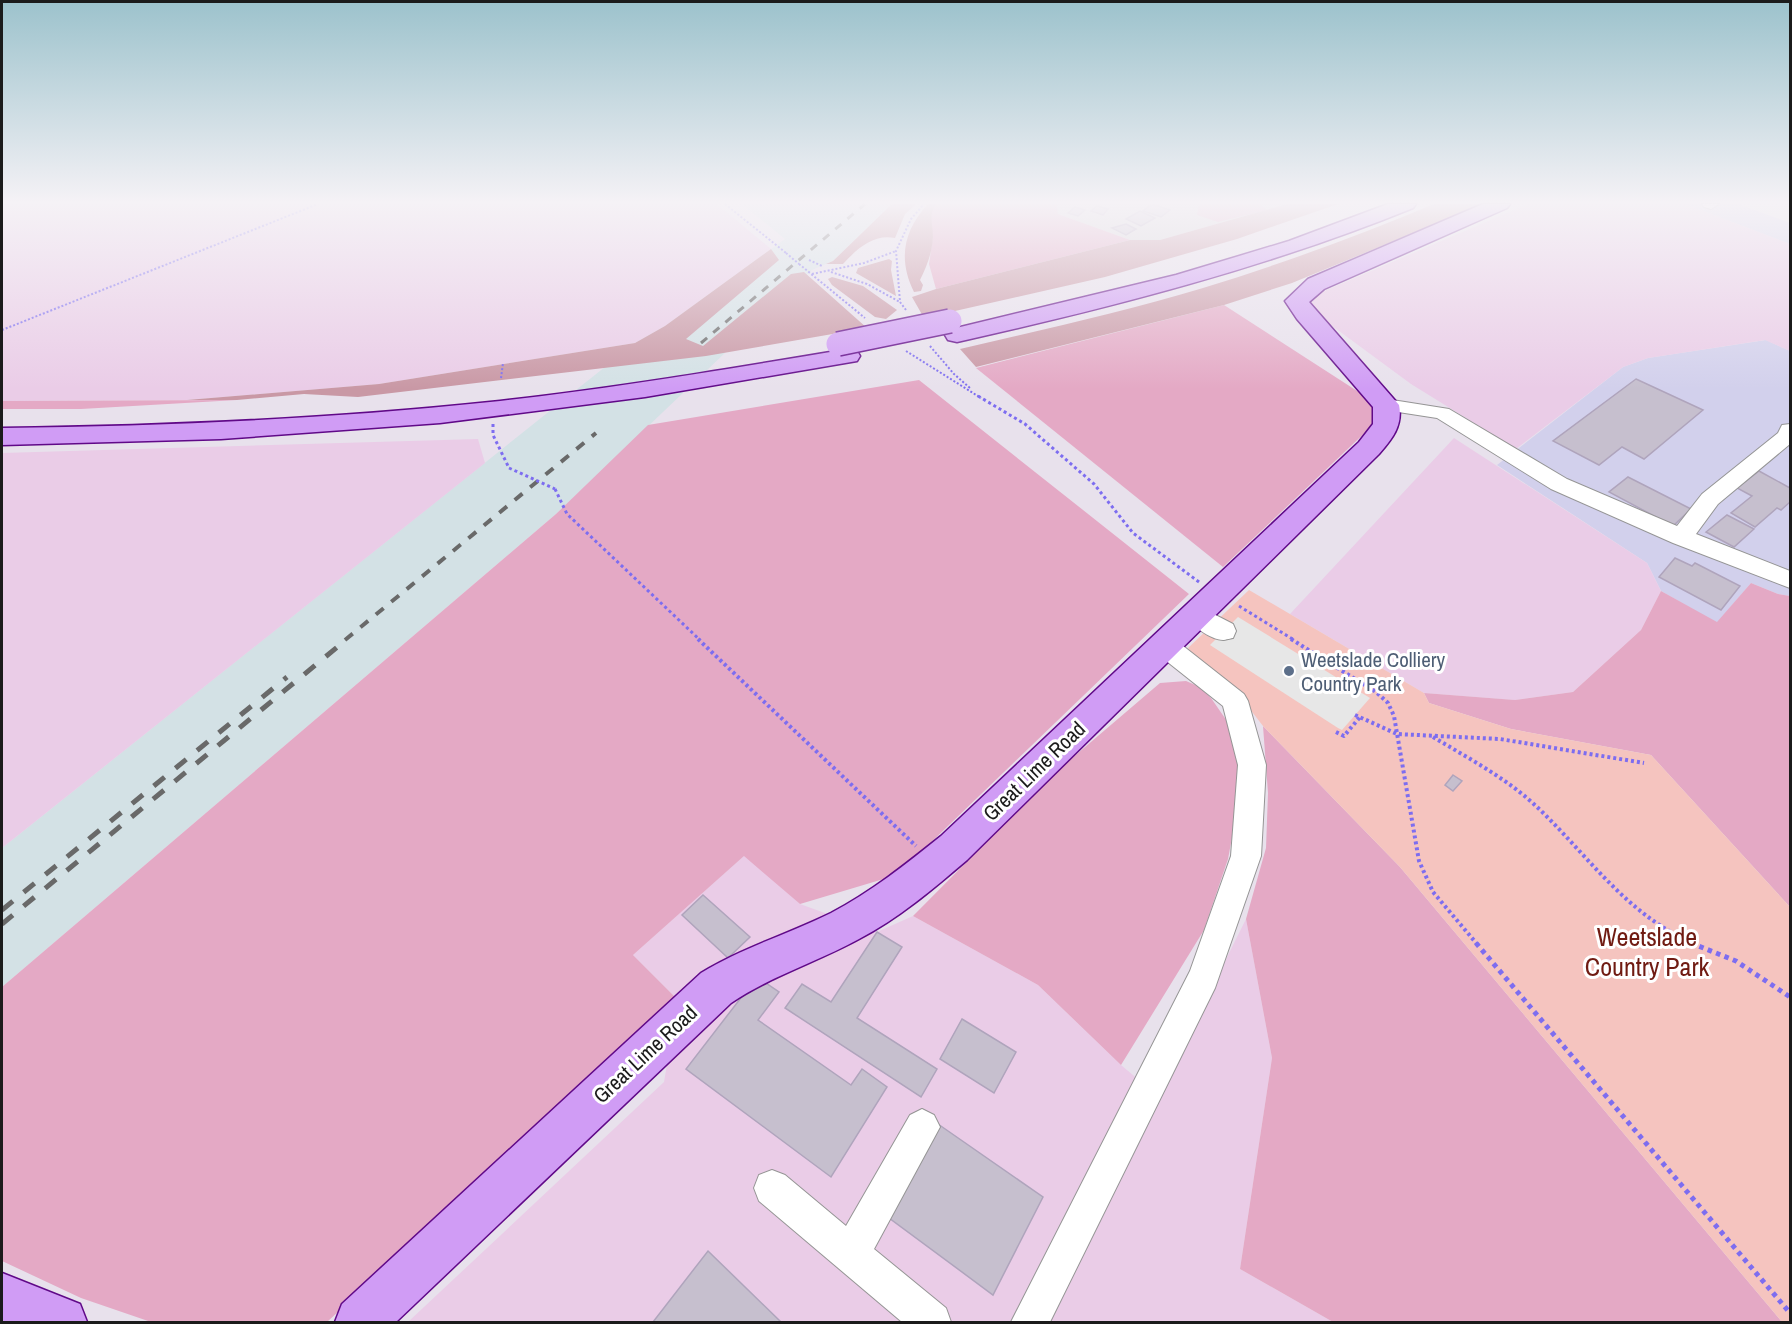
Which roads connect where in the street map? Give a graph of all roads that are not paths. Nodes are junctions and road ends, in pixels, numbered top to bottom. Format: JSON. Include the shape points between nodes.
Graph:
{"nodes":[{"id":1,"x":1174,"y":266,"type":"edge"},
{"id":2,"x":1228,"y":266,"type":"edge"},
{"id":3,"x":1358,"y":266,"type":"edge"},
{"id":4,"x":953,"y":328,"type":"junction"},
{"id":5,"x":843,"y":350,"type":"junction"},
{"id":6,"x":1386,"y":405,"type":"junction"},
{"id":7,"x":2,"y":421,"type":"edge"},
{"id":8,"x":1789,"y":430,"type":"edge"},
{"id":9,"x":2,"y":437,"type":"edge"},
{"id":10,"x":1681,"y":537,"type":"junction"},
{"id":11,"x":1791,"y":580,"type":"edge"},
{"id":12,"x":1164,"y":645,"type":"junction"},
{"id":13,"x":922,"y":1126,"type":"dead end"},
{"id":14,"x":772,"y":1188,"type":"dead end"},
{"id":15,"x":851,"y":1254,"type":"junction"},
{"id":16,"x":2,"y":1298,"type":"edge"},
{"id":17,"x":62,"y":1323,"type":"edge"},
{"id":18,"x":360,"y":1323,"type":"edge"},
{"id":19,"x":932,"y":1323,"type":"edge"},
{"id":20,"x":1030,"y":1323,"type":"edge"}],
"edges":[{"from":1,"to":4,"type":"main road"},
{"from":2,"to":4,"type":"main road","via":[[1134,294]]},
{"from":3,"to":6,"type":"main road","via":[[1316,284],[1297,302]]},
{"from":4,"to":5,"type":"main road"},
{"from":5,"to":7,"type":"main road","via":[[300,411]]},
{"from":5,"to":9,"type":"main road","via":[[648,390],[442,415],[208,433]]},
{"from":6,"to":10,"type":"lane","via":[[1442,413],[1559,484]]},
{"from":6,"to":12,"type":"main road","name":"Great Lime Road","via":[[1389,418],[1382,434],[1213,613]]},
{"from":8,"to":10,"type":"lane","via":[[1780,442],[1710,499]]},
{"from":10,"to":11,"type":"lane"},
{"from":12,"to":18,"type":"main road","name":"Great Lime Road","via":[[935,864],[854,921],[762,961],[716,988]]},
{"from":12,"to":20,"type":"lane","via":[[1234,701],[1252,765],[1246,856],[1204,977]]},
{"from":13,"to":15,"type":"lane"},
{"from":14,"to":15,"type":"lane"},
{"from":15,"to":19,"type":"lane"},
{"from":16,"to":17,"type":"main road"}]}
